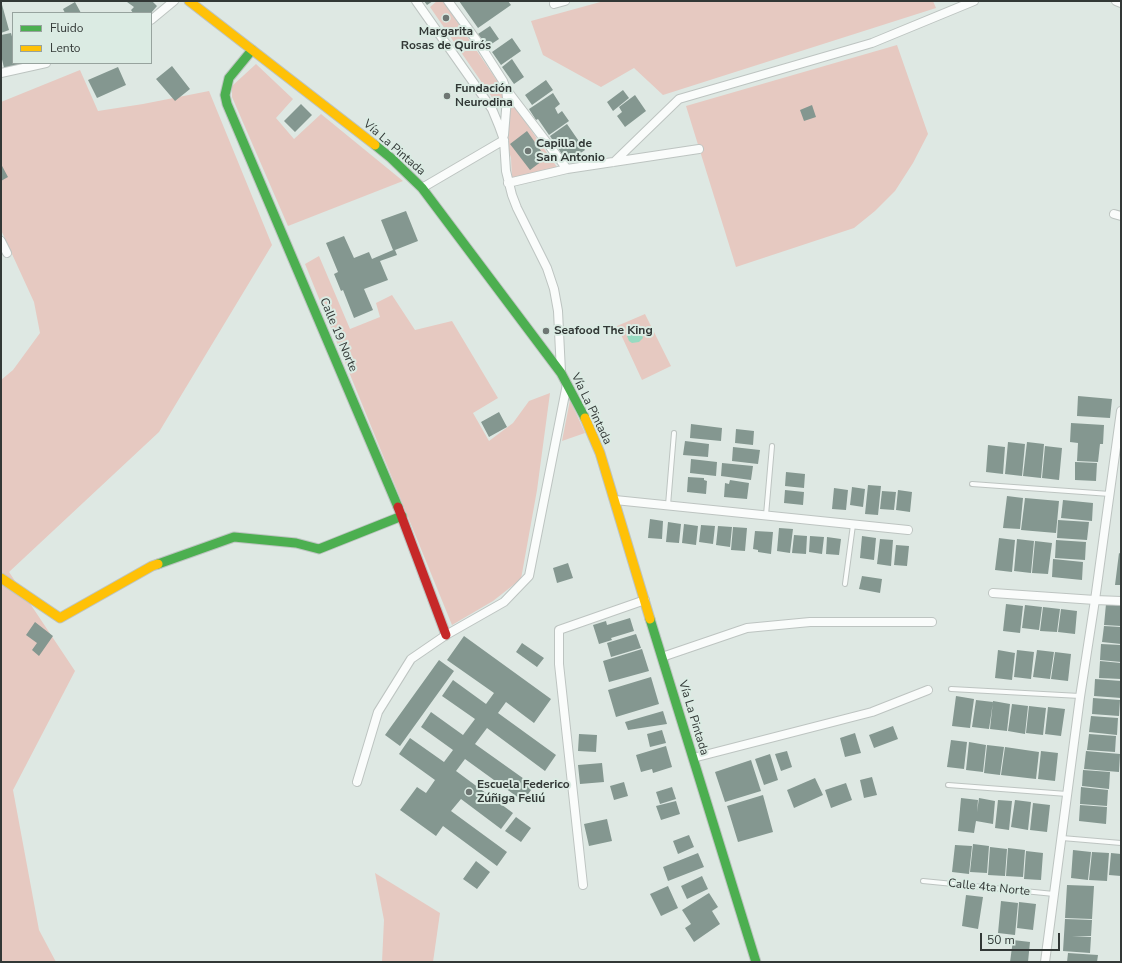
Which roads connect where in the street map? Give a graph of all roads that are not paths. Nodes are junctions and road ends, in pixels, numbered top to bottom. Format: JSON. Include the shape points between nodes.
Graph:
{"nodes":[{"id":1,"x":174,"y":1,"type":"edge"},
{"id":2,"x":189,"y":1,"type":"edge"},
{"id":3,"x":416,"y":1,"type":"edge"},
{"id":4,"x":448,"y":1,"type":"edge"},
{"id":5,"x":564,"y":1,"type":"edge"},
{"id":6,"x":974,"y":1,"type":"edge"},
{"id":7,"x":1116,"y":1,"type":"edge"},
{"id":8,"x":1121,"y":3,"type":"edge"},
{"id":9,"x":554,"y":4,"type":"dead end"},
{"id":10,"x":152,"y":19,"type":"edge"},
{"id":11,"x":252,"y":50,"type":"junction"},
{"id":12,"x":42,"y":64,"type":"edge"},
{"id":13,"x":1,"y":73,"type":"edge"},
{"id":14,"x":506,"y":89,"type":"junction"},
{"id":15,"x":504,"y":140,"type":"junction"},
{"id":16,"x":699,"y":149,"type":"dead end"},
{"id":17,"x":614,"y":162,"type":"junction"},
{"id":18,"x":567,"y":169,"type":"junction"},
{"id":19,"x":508,"y":183,"type":"junction"},
{"id":20,"x":422,"y":188,"type":"junction"},
{"id":21,"x":1,"y":241,"type":"edge"},
{"id":22,"x":7,"y":253,"type":"dead end"},
{"id":23,"x":561,"y":373,"type":"junction"},
{"id":24,"x":567,"y":384,"type":"junction"},
{"id":25,"x":1121,"y":411,"type":"edge"},
{"id":26,"x":674,"y":433,"type":"dead end"},
{"id":27,"x":772,"y":446,"type":"dead end"},
{"id":28,"x":972,"y":484,"type":"dead end"},
{"id":29,"x":1110,"y":494,"type":"junction"},
{"id":30,"x":615,"y":500,"type":"junction"},
{"id":31,"x":668,"y":505,"type":"junction"},
{"id":32,"x":766,"y":515,"type":"junction"},
{"id":33,"x":402,"y":516,"type":"junction"},
{"id":34,"x":853,"y":524,"type":"junction"},
{"id":35,"x":908,"y":530,"type":"dead end"},
{"id":36,"x":1,"y":578,"type":"edge"},
{"id":37,"x":845,"y":584,"type":"dead end"},
{"id":38,"x":993,"y":593,"type":"dead end"},
{"id":39,"x":645,"y":600,"type":"junction"},
{"id":40,"x":1095,"y":600,"type":"junction"},
{"id":41,"x":1121,"y":601,"type":"edge"},
{"id":42,"x":932,"y":622,"type":"dead end"},
{"id":43,"x":446,"y":635,"type":"junction"},
{"id":44,"x":662,"y":657,"type":"junction"},
{"id":45,"x":951,"y":689,"type":"dead end"},
{"id":46,"x":928,"y":690,"type":"dead end"},
{"id":47,"x":1080,"y":696,"type":"junction"},
{"id":48,"x":693,"y":758,"type":"junction"},
{"id":49,"x":358,"y":782,"type":"dead end"},
{"id":50,"x":948,"y":785,"type":"dead end"},
{"id":51,"x":1068,"y":794,"type":"junction"},
{"id":52,"x":1062,"y":838,"type":"junction"},
{"id":53,"x":1121,"y":843,"type":"edge"},
{"id":54,"x":923,"y":881,"type":"dead end"},
{"id":55,"x":583,"y":884,"type":"dead end"},
{"id":56,"x":1054,"y":894,"type":"junction"},
{"id":57,"x":756,"y":962,"type":"edge"},
{"id":58,"x":1045,"y":962,"type":"edge"}],
"edges":[{"from":1,"to":10,"type":"street"},
{"from":2,"to":11,"type":"main road","name":"Vía La Pintada"},
{"from":3,"to":15,"type":"street","via":[[492,109]]},
{"from":4,"to":14,"type":"street","via":[[499,73]]},
{"from":5,"to":9,"type":"street"},
{"from":6,"to":17,"type":"street","via":[[872,43],[679,98]]},
{"from":7,"to":8,"type":"street"},
{"from":11,"to":20,"type":"main road","name":"Vía La Pintada","via":[[391,158]]},
{"from":11,"to":33,"type":"main road","name":"Calle 19 Norte","via":[[229,78],[225,95],[227,104]]},
{"from":12,"to":13,"type":"street"},
{"from":14,"to":15,"type":"street"},
{"from":14,"to":18,"type":"street"},
{"from":15,"to":19,"type":"street"},
{"from":15,"to":20,"type":"street"},
{"from":16,"to":17,"type":"street"},
{"from":17,"to":18,"type":"street"},
{"from":18,"to":19,"type":"street"},
{"from":19,"to":23,"type":"street","via":[[516,208],[547,268],[554,289],[558,311]]},
{"from":20,"to":23,"type":"main road","name":"Vía La Pintada"},
{"from":21,"to":22,"type":"street"},
{"from":23,"to":24,"type":"main road","name":"Vía La Pintada"},
{"from":24,"to":30,"type":"main road","name":"Vía La Pintada","via":[[600,453]]},
{"from":24,"to":43,"type":"street","via":[[529,576],[504,602]]},
{"from":25,"to":29,"type":"street"},
{"from":26,"to":31,"type":"lane"},
{"from":27,"to":32,"type":"lane"},
{"from":28,"to":29,"type":"lane"},
{"from":29,"to":40,"type":"street"},
{"from":30,"to":31,"type":"street"},
{"from":30,"to":39,"type":"main road","name":"Vía La Pintada"},
{"from":31,"to":32,"type":"street"},
{"from":32,"to":34,"type":"street"},
{"from":33,"to":36,"type":"main road","via":[[319,549],[296,542],[234,537],[152,566],[60,618]]},
{"from":33,"to":43,"type":"main road","name":"Calle 19 Norte"},
{"from":34,"to":35,"type":"street"},
{"from":34,"to":37,"type":"lane"},
{"from":38,"to":40,"type":"street"},
{"from":39,"to":44,"type":"main road","name":"Vía La Pintada"},
{"from":39,"to":55,"type":"street","via":[[559,630],[559,664]]},
{"from":40,"to":41,"type":"street"},
{"from":40,"to":47,"type":"street"},
{"from":42,"to":44,"type":"street","via":[[810,622],[747,628]]},
{"from":43,"to":49,"type":"street","via":[[410,659],[378,712]]},
{"from":44,"to":48,"type":"main road","name":"Vía La Pintada"},
{"from":45,"to":47,"type":"lane"},
{"from":46,"to":48,"type":"street","via":[[872,712]]},
{"from":47,"to":51,"type":"street"},
{"from":48,"to":57,"type":"main road","name":"Vía La Pintada"},
{"from":50,"to":51,"type":"lane"},
{"from":51,"to":52,"type":"street"},
{"from":52,"to":53,"type":"lane"},
{"from":52,"to":56,"type":"street"},
{"from":54,"to":56,"type":"lane","name":"Calle 4ta Norte"},
{"from":56,"to":58,"type":"street"}]}
